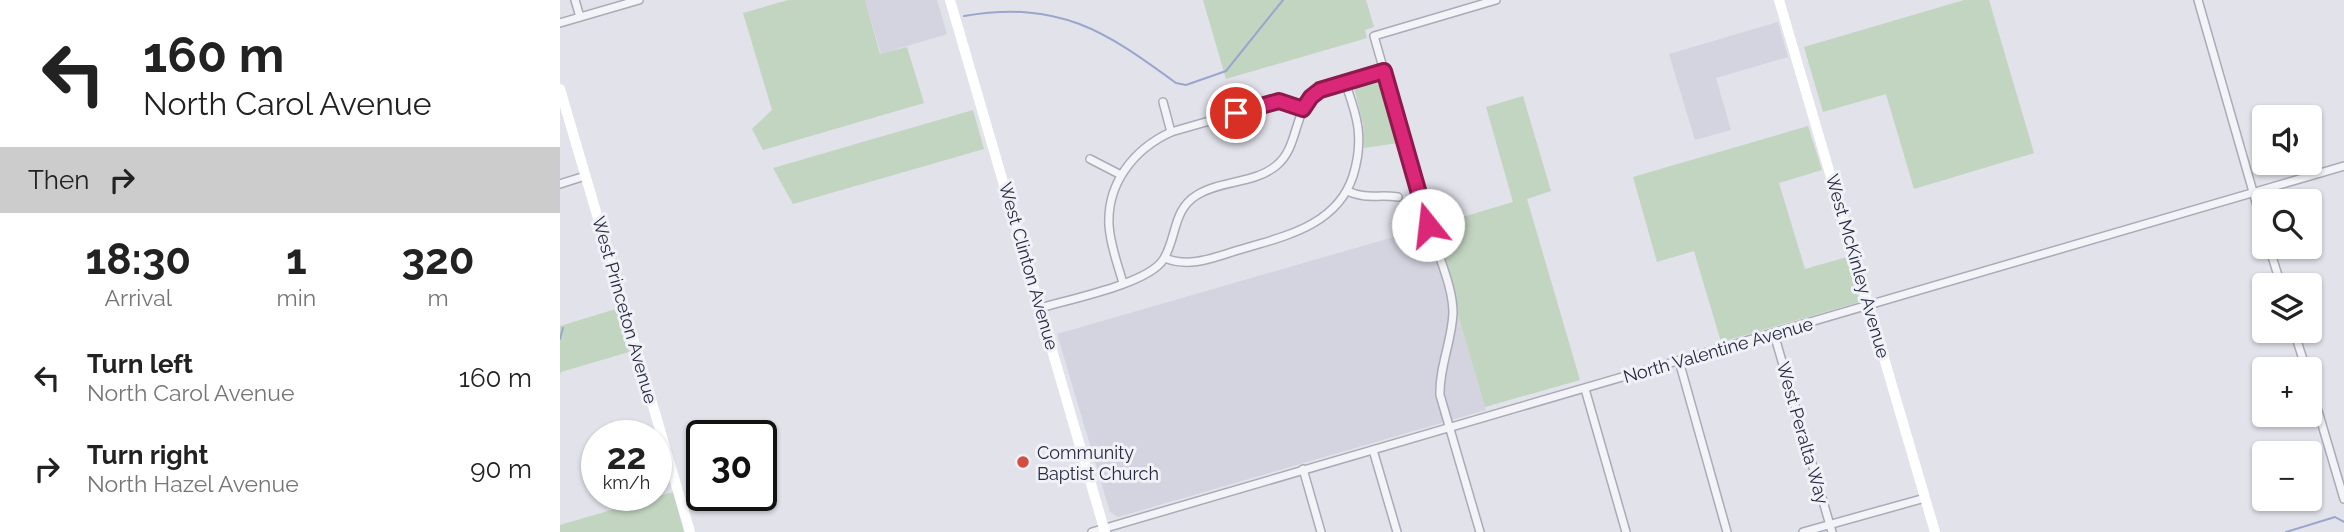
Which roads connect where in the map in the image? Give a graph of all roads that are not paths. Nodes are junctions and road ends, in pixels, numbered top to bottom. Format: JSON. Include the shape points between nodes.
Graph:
{"nodes":[{"id":1,"x":575,"y":0,"type":"edge"},
{"id":2,"x":950,"y":0,"type":"edge"},
{"id":3,"x":1496,"y":0,"type":"edge"},
{"id":4,"x":1779,"y":0,"type":"edge"},
{"id":5,"x":2198,"y":0,"type":"edge"},
{"id":6,"x":635,"y":1,"type":"edge"},
{"id":7,"x":580,"y":18,"type":"junction"},
{"id":8,"x":560,"y":23,"type":"edge"},
{"id":9,"x":1384,"y":71,"type":"junction"},
{"id":10,"x":1345,"y":82,"type":"junction"},
{"id":11,"x":560,"y":89,"type":"edge"},
{"id":12,"x":1163,"y":102,"type":"dead end"},
{"id":13,"x":1303,"y":109,"type":"junction"},
{"id":14,"x":1171,"y":132,"type":"junction"},
{"id":15,"x":1090,"y":159,"type":"dead end"},
{"id":16,"x":2344,"y":166,"type":"edge"},
{"id":17,"x":1121,"y":175,"type":"junction"},
{"id":18,"x":585,"y":176,"type":"junction"},
{"id":19,"x":560,"y":184,"type":"edge"},
{"id":20,"x":2253,"y":189,"type":"edge"},
{"id":21,"x":2267,"y":189,"type":"edge"},
{"id":22,"x":1347,"y":191,"type":"junction"},
{"id":23,"x":2252,"y":194,"type":"edge"},
{"id":24,"x":1398,"y":197,"type":"dead end"},
{"id":25,"x":1428,"y":225,"type":"dead end"},
{"id":26,"x":1431,"y":239,"type":"dead end"},
{"id":27,"x":1165,"y":258,"type":"junction"},
{"id":28,"x":1123,"y":283,"type":"junction"},
{"id":29,"x":1870,"y":306,"type":"junction"},
{"id":30,"x":1040,"y":308,"type":"junction"},
{"id":31,"x":1774,"y":334,"type":"junction"},
{"id":32,"x":1679,"y":361,"type":"junction"},
{"id":33,"x":1585,"y":389,"type":"junction"},
{"id":34,"x":2322,"y":425,"type":"edge"},
{"id":35,"x":1449,"y":428,"type":"junction"},
{"id":36,"x":1373,"y":450,"type":"junction"},
{"id":37,"x":1303,"y":469,"type":"junction"},
{"id":38,"x":1925,"y":498,"type":"junction"},
{"id":39,"x":2344,"y":499,"type":"edge"},
{"id":40,"x":1831,"y":528,"type":"edge"},
{"id":41,"x":1105,"y":530,"type":"edge"},
{"id":42,"x":690,"y":532,"type":"edge"},
{"id":43,"x":1092,"y":532,"type":"edge"},
{"id":44,"x":1321,"y":532,"type":"edge"},
{"id":45,"x":1397,"y":532,"type":"edge"},
{"id":46,"x":1480,"y":532,"type":"edge"},
{"id":47,"x":1626,"y":532,"type":"edge"},
{"id":48,"x":1727,"y":532,"type":"edge"},
{"id":49,"x":1803,"y":532,"type":"edge"},
{"id":50,"x":1935,"y":532,"type":"edge"}],
"edges":[{"from":1,"to":7,"type":"street"},
{"from":2,"to":30,"type":"main road","name":"West Clinton Avenue"},
{"from":3,"to":9,"type":"street","via":[[1374,36]]},
{"from":4,"to":29,"type":"main road","name":"West McKinley Avenue"},
{"from":5,"to":20,"type":"street"},
{"from":6,"to":7,"type":"street"},
{"from":7,"to":8,"type":"street"},
{"from":9,"to":10,"type":"street"},
{"from":9,"to":25,"type":"street"},
{"from":10,"to":13,"type":"street","via":[[1320,90]]},
{"from":10,"to":22,"type":"street","via":[[1359,137],[1356,167]]},
{"from":11,"to":18,"type":"main road","name":"West Princeton Avenue"},
{"from":12,"to":14,"type":"street"},
{"from":13,"to":14,"type":"street","via":[[1279,101]]},
{"from":13,"to":27,"type":"street","via":[[1288,151],[1278,164],[1256,176],[1205,191],[1186,204]]},
{"from":14,"to":17,"type":"street","via":[[1136,155]]},
{"from":15,"to":17,"type":"street"},
{"from":16,"to":21,"type":"street","name":"North Valentine Avenue"},
{"from":17,"to":28,"type":"street","via":[[1109,224]]},
{"from":18,"to":19,"type":"street"},
{"from":18,"to":42,"type":"main road","name":"West Princeton Avenue"},
{"from":22,"to":24,"type":"street","via":[[1366,198]]},
{"from":22,"to":27,"type":"street","via":[[1322,219],[1291,235],[1197,262]]},
{"from":23,"to":29,"type":"street","name":"North Valentine Avenue"},
{"from":26,"to":35,"type":"street","via":[[1453,312],[1439,378]]},
{"from":27,"to":28,"type":"street","via":[[1145,276]]},
{"from":28,"to":30,"type":"street"},
{"from":29,"to":31,"type":"street","name":"North Valentine Avenue"},
{"from":29,"to":38,"type":"main road","name":"West McKinley Avenue"},
{"from":30,"to":41,"type":"main road","name":"West Clinton Avenue"},
{"from":31,"to":32,"type":"street","name":"North Valentine Avenue"},
{"from":31,"to":40,"type":"street","name":"West Peralta Way"},
{"from":32,"to":33,"type":"street","name":"North Valentine Avenue"},
{"from":32,"to":48,"type":"street"},
{"from":33,"to":35,"type":"street","name":"North Valentine Avenue"},
{"from":33,"to":47,"type":"street"},
{"from":34,"to":39,"type":"street"},
{"from":35,"to":36,"type":"street","name":"North Valentine Avenue"},
{"from":35,"to":46,"type":"street"},
{"from":36,"to":37,"type":"street","name":"North Valentine Avenue"},
{"from":36,"to":45,"type":"street"},
{"from":37,"to":41,"type":"street","name":"North Valentine Avenue"},
{"from":37,"to":44,"type":"street"},
{"from":38,"to":40,"type":"street"},
{"from":38,"to":50,"type":"main road","name":"West McKinley Avenue"},
{"from":40,"to":49,"type":"street"},
{"from":41,"to":43,"type":"street","name":"North Valentine Avenue"}]}
